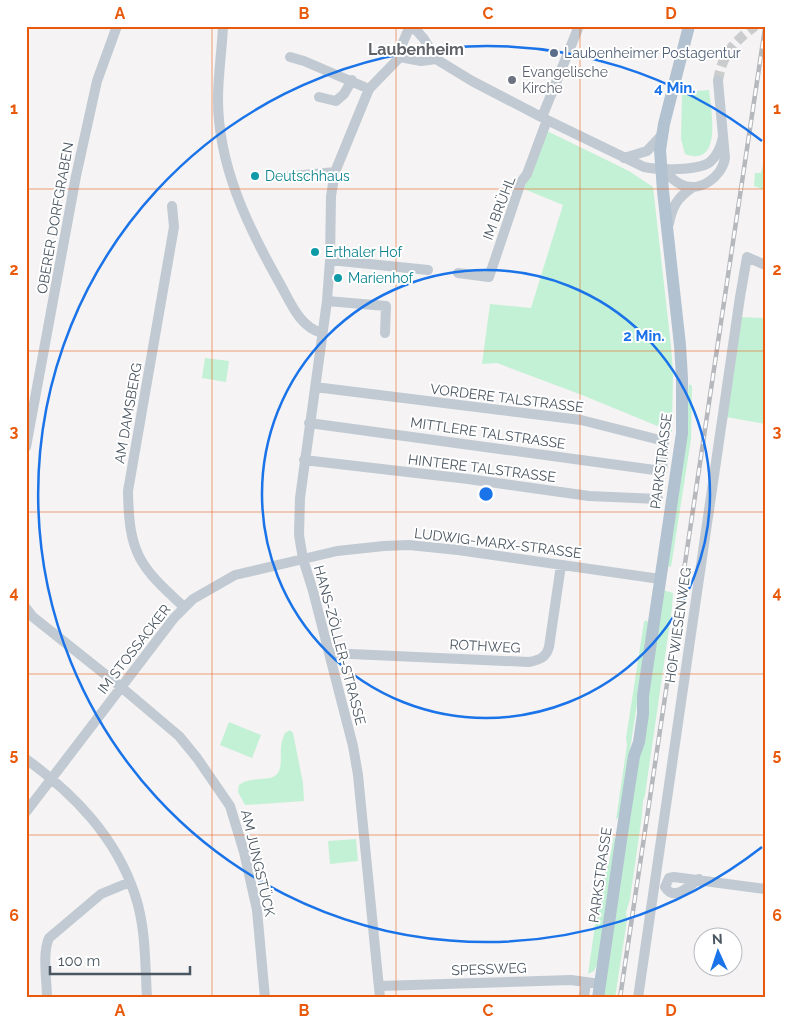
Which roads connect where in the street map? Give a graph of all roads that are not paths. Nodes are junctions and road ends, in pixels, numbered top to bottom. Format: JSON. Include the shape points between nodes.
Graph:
{"nodes":[{"id":1,"x":117,"y":26,"type":"edge"},
{"id":2,"x":223,"y":26,"type":"edge"},
{"id":3,"x":410,"y":26,"type":"edge"},
{"id":4,"x":579,"y":26,"type":"edge"},
{"id":5,"x":689,"y":26,"type":"edge"},
{"id":6,"x":400,"y":57,"type":"junction"},
{"id":7,"x":290,"y":58,"type":"dead end"},
{"id":8,"x":436,"y":59,"type":"junction"},
{"id":9,"x":352,"y":80,"type":"junction"},
{"id":10,"x":718,"y":81,"type":"tunnel mouth"},
{"id":11,"x":369,"y":89,"type":"junction"},
{"id":12,"x":319,"y":97,"type":"dead end"},
{"id":13,"x":545,"y":119,"type":"junction"},
{"id":14,"x":661,"y":136,"type":"junction"},
{"id":15,"x":723,"y":137,"type":"junction"},
{"id":16,"x":624,"y":158,"type":"junction"},
{"id":17,"x":661,"y":169,"type":"junction"},
{"id":18,"x":335,"y":172,"type":"junction"},
{"id":19,"x":283,"y":176,"type":"dead end"},
{"id":20,"x":693,"y":186,"type":"junction"},
{"id":21,"x":172,"y":206,"type":"dead end"},
{"id":22,"x":668,"y":237,"type":"junction"},
{"id":23,"x":330,"y":260,"type":"junction"},
{"id":24,"x":765,"y":265,"type":"edge"},
{"id":25,"x":428,"y":270,"type":"dead end"},
{"id":26,"x":458,"y":273,"type":"dead end"},
{"id":27,"x":327,"y":301,"type":"junction"},
{"id":28,"x":322,"y":333,"type":"junction"},
{"id":29,"x":386,"y":333,"type":"dead end"},
{"id":30,"x":315,"y":387,"type":"junction"},
{"id":31,"x":309,"y":423,"type":"junction"},
{"id":32,"x":26,"y":447,"type":"edge"},
{"id":33,"x":304,"y":460,"type":"junction"},
{"id":34,"x":662,"y":470,"type":"joint"},
{"id":35,"x":658,"y":498,"type":"dead end"},
{"id":36,"x":302,"y":559,"type":"junction"},
{"id":37,"x":561,"y":565,"type":"junction"},
{"id":38,"x":660,"y":579,"type":"junction"},
{"id":39,"x":184,"y":607,"type":"junction"},
{"id":40,"x":26,"y":608,"type":"edge"},
{"id":41,"x":329,"y":652,"type":"junction"},
{"id":42,"x":121,"y":687,"type":"junction"},
{"id":43,"x":26,"y":759,"type":"edge"},
{"id":44,"x":52,"y":778,"type":"junction"},
{"id":45,"x":26,"y":812,"type":"edge"},
{"id":46,"x":699,"y":879,"type":"junction"},
{"id":47,"x":655,"y":880,"type":"junction"},
{"id":48,"x":666,"y":881,"type":"junction"},
{"id":49,"x":130,"y":882,"type":"junction"},
{"id":50,"x":765,"y":889,"type":"edge"},
{"id":51,"x":586,"y":982,"type":"junction"},
{"id":52,"x":600,"y":984,"type":"junction"},
{"id":53,"x":378,"y":986,"type":"junction"},
{"id":54,"x":47,"y":998,"type":"edge"},
{"id":55,"x":147,"y":998,"type":"edge"},
{"id":56,"x":265,"y":998,"type":"edge"},
{"id":57,"x":380,"y":998,"type":"edge"},
{"id":58,"x":584,"y":998,"type":"edge"},
{"id":59,"x":598,"y":998,"type":"edge"},
{"id":60,"x":638,"y":998,"type":"edge"}],
"edges":[{"from":1,"to":32,"type":"street","name":"OBERER DORFGRABEN","via":[[97,81],[77,170]]},
{"from":2,"to":28,"type":"street","via":[[218,78],[219,118],[235,191],[255,239],[296,313],[310,328]]},
{"from":3,"to":6,"type":"street"},
{"from":3,"to":8,"type":"street","via":[[424,39]]},
{"from":4,"to":13,"type":"street"},
{"from":5,"to":14,"type":"main road","name":"PARKSTRASSE"},
{"from":6,"to":8,"type":"street","via":[[421,61]]},
{"from":6,"to":11,"type":"street","name":"HANS-ZÖLLER-STRASSE"},
{"from":7,"to":9,"type":"street","via":[[304,60]]},
{"from":8,"to":13,"type":"street"},
{"from":9,"to":11,"type":"street"},
{"from":9,"to":12,"type":"street","via":[[336,101]]},
{"from":10,"to":15,"type":"street"},
{"from":11,"to":18,"type":"street","name":"HANS-ZÖLLER-STRASSE"},
{"from":13,"to":16,"type":"street"},
{"from":13,"to":26,"type":"street","name":"IM BRÜHL","via":[[489,277]]},
{"from":14,"to":16,"type":"street","via":[[647,151]]},
{"from":14,"to":17,"type":"main road","name":"PARKSTRASSE"},
{"from":15,"to":17,"type":"street","via":[[718,152],[707,164]]},
{"from":15,"to":20,"type":"street","via":[[725,158],[722,170],[713,179]]},
{"from":16,"to":17,"type":"street","via":[[644,167]]},
{"from":17,"to":20,"type":"street","via":[[680,184]]},
{"from":17,"to":22,"type":"main road","name":"PARKSTRASSE"},
{"from":18,"to":19,"type":"street"},
{"from":18,"to":23,"type":"street","name":"HANS-ZÖLLER-STRASSE","via":[[331,196]]},
{"from":20,"to":22,"type":"street","via":[[681,195],[672,210]]},
{"from":21,"to":39,"type":"street","name":"AM DAMSBERG","via":[[174,227],[128,491],[128,516],[131,536],[144,568]]},
{"from":22,"to":38,"type":"main road","name":"PARKSTRASSE","via":[[680,345],[683,409]]},
{"from":23,"to":25,"type":"street"},
{"from":23,"to":27,"type":"street","name":"HANS-ZÖLLER-STRASSE"},
{"from":24,"to":47,"type":"street","name":"HOFWIESENWEG","via":[[747,257]]},
{"from":27,"to":28,"type":"street","name":"HANS-ZÖLLER-STRASSE"},
{"from":27,"to":29,"type":"street","via":[[386,306]]},
{"from":28,"to":30,"type":"street","name":"HANS-ZÖLLER-STRASSE"},
{"from":30,"to":31,"type":"street","name":"HANS-ZÖLLER-STRASSE"},
{"from":30,"to":34,"type":"street","name":"VORDERE TALSTRASSE","via":[[581,420],[664,441]]},
{"from":31,"to":33,"type":"street","name":"HANS-ZÖLLER-STRASSE"},
{"from":31,"to":34,"type":"street","name":"MITTLERE TALSTRASSE"},
{"from":33,"to":35,"type":"street","name":"HINTERE TALSTRASSE","via":[[589,496]]},
{"from":33,"to":36,"type":"street","name":"HANS-ZÖLLER-STRASSE","via":[[299,514]]},
{"from":36,"to":37,"type":"street","name":"LUDWIG-MARX-STRASSE","via":[[337,551],[410,545]]},
{"from":36,"to":39,"type":"street","name":"IM STOSSACKER","via":[[235,575]]},
{"from":36,"to":41,"type":"street","name":"HANS-ZÖLLER-STRASSE"},
{"from":37,"to":38,"type":"street","name":"LUDWIG-MARX-STRASSE"},
{"from":37,"to":41,"type":"street","name":"ROTHWEG","via":[[549,647],[545,656],[537,660]]},
{"from":38,"to":52,"type":"main road","name":"PARKSTRASSE","via":[[639,742],[634,756]]},
{"from":39,"to":42,"type":"street","name":"IM STOSSACKER"},
{"from":40,"to":42,"type":"street","via":[[32,617]]},
{"from":41,"to":53,"type":"street","name":"HANS-ZÖLLER-STRASSE","via":[[358,775]]},
{"from":42,"to":44,"type":"street","name":"IM STOSSACKER"},
{"from":42,"to":56,"type":"street","name":"AM JUNGSTÜCK","via":[[179,736],[230,806],[257,910]]},
{"from":43,"to":44,"type":"street"},
{"from":44,"to":45,"type":"street","name":"IM STOSSACKER"},
{"from":44,"to":49,"type":"street","via":[[100,828]]},
{"from":46,"to":48,"type":"street","via":[[674,877]]},
{"from":46,"to":48,"type":"street","via":[[674,894],[665,887]]},
{"from":46,"to":50,"type":"street"},
{"from":47,"to":48,"type":"street"},
{"from":47,"to":60,"type":"street","name":"HOFWIESENWEG"},
{"from":49,"to":54,"type":"street","via":[[100,894],[50,938],[46,944]]},
{"from":49,"to":55,"type":"street","via":[[139,910]]},
{"from":51,"to":52,"type":"street","name":"SPESSWEG"},
{"from":51,"to":53,"type":"street","name":"SPESSWEG"},
{"from":51,"to":58,"type":"street"},
{"from":52,"to":59,"type":"main road","name":"PARKSTRASSE"},
{"from":53,"to":57,"type":"street","name":"HANS-ZÖLLER-STRASSE"}]}
